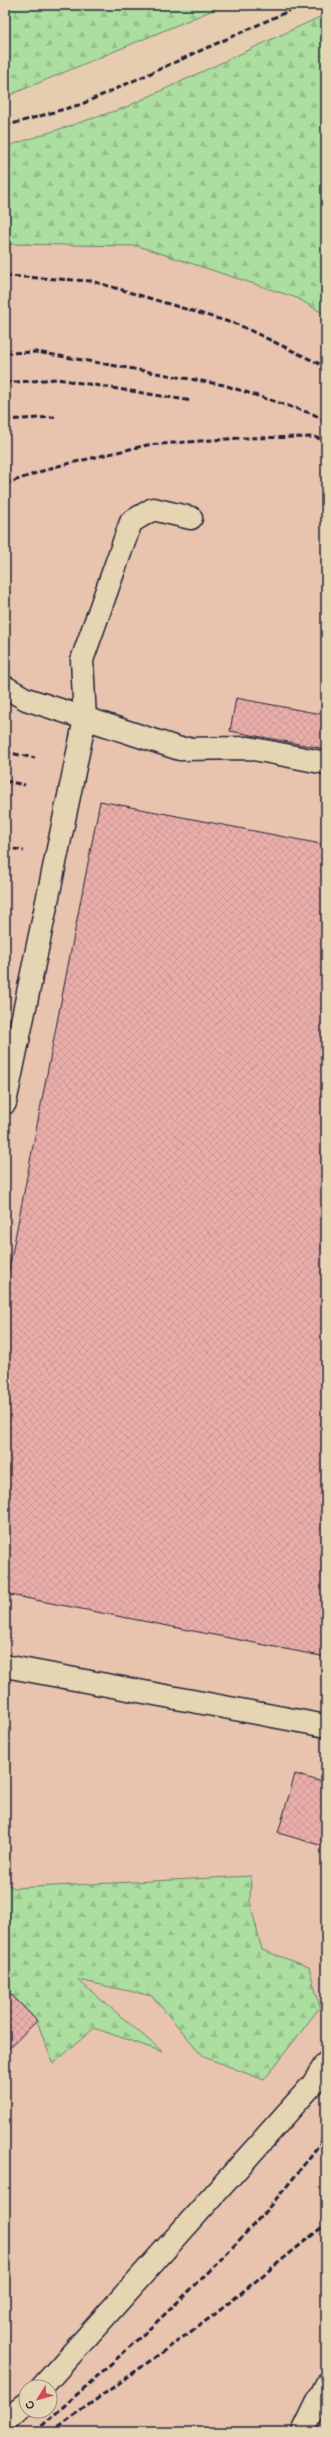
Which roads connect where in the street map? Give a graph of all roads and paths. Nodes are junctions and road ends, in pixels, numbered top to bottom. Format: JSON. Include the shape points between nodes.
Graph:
{"nodes":[{"id":1,"x":191,"y":518,"type":"dead end"},
{"id":2,"x":5,"y":687,"type":"edge"},
{"id":3,"x":85,"y":719,"type":"junction"},
{"id":4,"x":326,"y":763,"type":"edge"},
{"id":5,"x":5,"y":1103,"type":"edge"},
{"id":6,"x":5,"y":1666,"type":"edge"},
{"id":7,"x":326,"y":1726,"type":"edge"},
{"id":8,"x":326,"y":2063,"type":"edge"},
{"id":9,"x":49,"y":2379,"type":"edge"},
{"id":10,"x":326,"y":2385,"type":"edge"},
{"id":11,"x":18,"y":2410,"type":"edge"},
{"id":12,"x":5,"y":2421,"type":"edge"},
{"id":13,"x":303,"y":2432,"type":"edge"}],
"edges":[{"from":1,"to":3,"type":"lane","via":[[153,509],[131,522],[82,660]]},
{"from":2,"to":3,"type":"lane","via":[[26,699]]},
{"from":3,"to":4,"type":"lane","via":[[180,749],[249,748]]},
{"from":3,"to":5,"type":"lane"},
{"from":6,"to":7,"type":"lane"},
{"from":8,"to":9,"type":"lane","via":[[313,2084]]},
{"from":10,"to":13,"type":"lane"},
{"from":11,"to":12,"type":"lane"}]}
